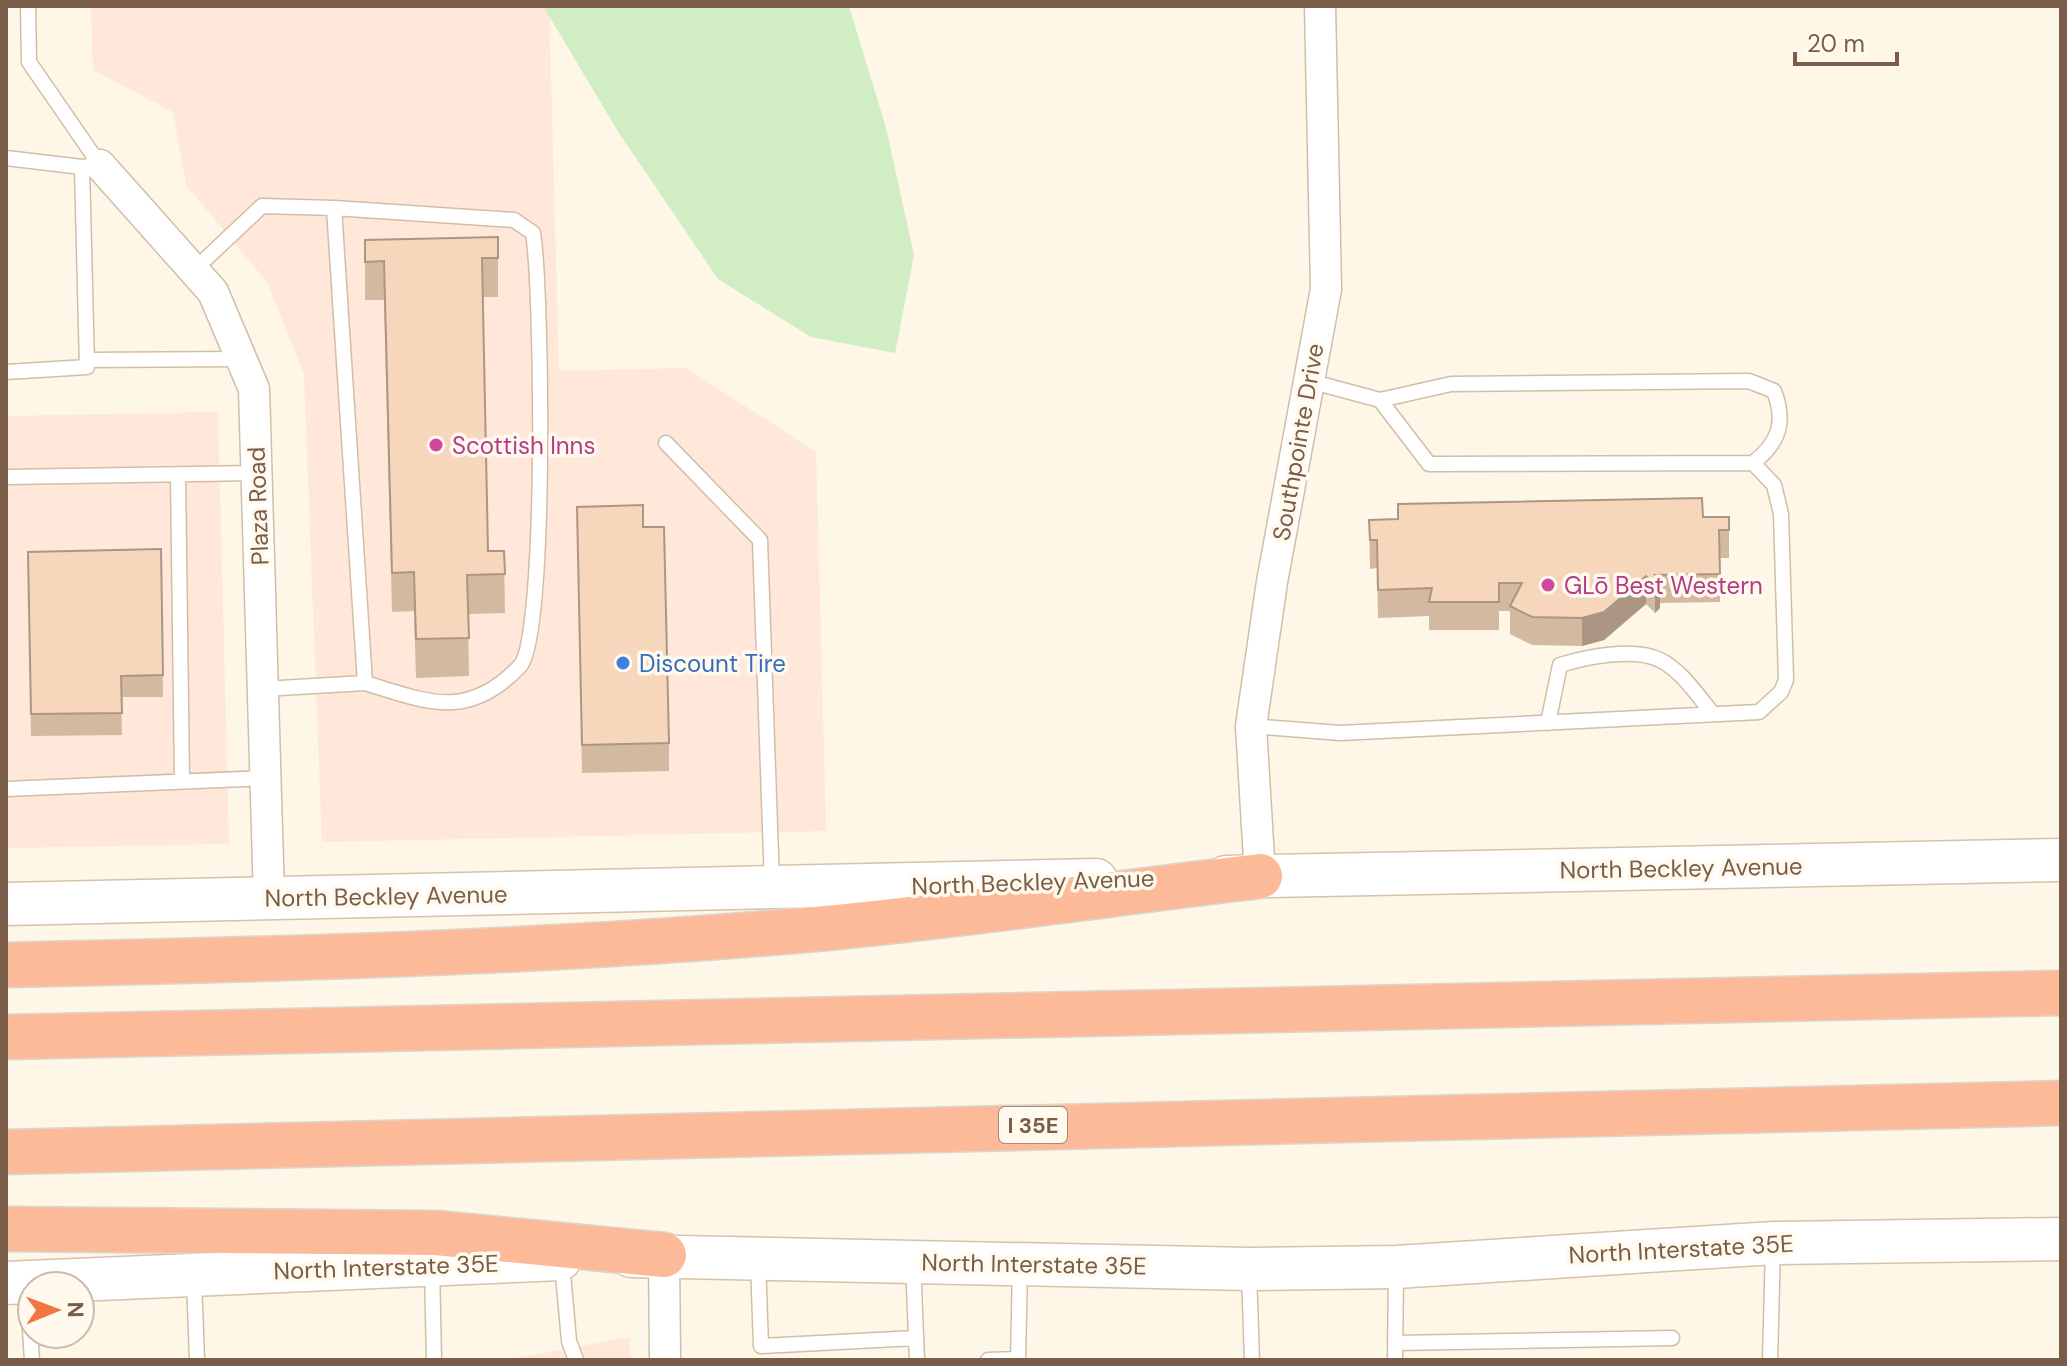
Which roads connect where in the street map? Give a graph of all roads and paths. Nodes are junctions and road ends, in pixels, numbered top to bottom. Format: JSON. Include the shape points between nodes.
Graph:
{"nodes":[{"id":1,"x":28,"y":6,"type":"edge"},
{"id":2,"x":1320,"y":6,"type":"edge"},
{"id":3,"x":6,"y":158,"type":"edge"},
{"id":4,"x":91,"y":166,"type":"junction"},
{"id":5,"x":334,"y":208,"type":"junction"},
{"id":6,"x":194,"y":270,"type":"junction"},
{"id":7,"x":242,"y":359,"type":"junction"},
{"id":8,"x":87,"y":360,"type":"junction"},
{"id":9,"x":6,"y":372,"type":"edge"},
{"id":10,"x":1309,"y":381,"type":"junction"},
{"id":11,"x":1380,"y":400,"type":"junction"},
{"id":12,"x":666,"y":443,"type":"dead end"},
{"id":13,"x":1753,"y":463,"type":"junction"},
{"id":14,"x":257,"y":473,"type":"junction"},
{"id":15,"x":178,"y":474,"type":"junction"},
{"id":16,"x":6,"y":477,"type":"edge"},
{"id":17,"x":365,"y":683,"type":"junction"},
{"id":18,"x":263,"y":689,"type":"junction"},
{"id":19,"x":1713,"y":714,"type":"junction"},
{"id":20,"x":1548,"y":723,"type":"junction"},
{"id":21,"x":1251,"y":726,"type":"junction"},
{"id":22,"x":265,"y":778,"type":"junction"},
{"id":23,"x":182,"y":781,"type":"junction"},
{"id":24,"x":6,"y":789,"type":"edge"},
{"id":25,"x":2061,"y":860,"type":"edge"},
{"id":26,"x":1260,"y":876,"type":"junction"},
{"id":27,"x":772,"y":888,"type":"junction"},
{"id":28,"x":269,"y":899,"type":"junction"},
{"id":29,"x":6,"y":904,"type":"edge"},
{"id":30,"x":6,"y":965,"type":"edge"},
{"id":31,"x":2061,"y":993,"type":"edge"},
{"id":32,"x":6,"y":1037,"type":"edge"},
{"id":33,"x":2061,"y":1103,"type":"edge"},
{"id":34,"x":6,"y":1152,"type":"edge"},
{"id":35,"x":6,"y":1229,"type":"edge"},
{"id":36,"x":2061,"y":1239,"type":"edge"},
{"id":37,"x":1774,"y":1243,"type":"junction"},
{"id":38,"x":664,"y":1255,"type":"junction"},
{"id":39,"x":758,"y":1257,"type":"junction"},
{"id":40,"x":562,"y":1259,"type":"junction"},
{"id":41,"x":913,"y":1261,"type":"junction"},
{"id":42,"x":1020,"y":1263,"type":"junction"},
{"id":43,"x":432,"y":1265,"type":"junction"},
{"id":44,"x":1396,"y":1267,"type":"junction"},
{"id":45,"x":1249,"y":1269,"type":"junction"},
{"id":46,"x":194,"y":1275,"type":"junction"},
{"id":47,"x":96,"y":1279,"type":"edge"},
{"id":48,"x":916,"y":1338,"type":"junction"},
{"id":49,"x":1672,"y":1338,"type":"dead end"},
{"id":50,"x":1395,"y":1343,"type":"junction"},
{"id":51,"x":759,"y":1353,"type":"edge"},
{"id":52,"x":197,"y":1360,"type":"edge"},
{"id":53,"x":434,"y":1360,"type":"edge"},
{"id":54,"x":576,"y":1360,"type":"edge"},
{"id":55,"x":665,"y":1360,"type":"edge"},
{"id":56,"x":917,"y":1360,"type":"edge"},
{"id":57,"x":988,"y":1360,"type":"edge"},
{"id":58,"x":1252,"y":1360,"type":"edge"},
{"id":59,"x":1395,"y":1360,"type":"edge"},
{"id":60,"x":1770,"y":1360,"type":"edge"}],
"edges":[{"from":1,"to":4,"type":"lane","via":[[29,62]]},
{"from":2,"to":10,"type":"street","name":"Southpointe Drive","via":[[1326,289]]},
{"from":3,"to":4,"type":"lane"},
{"from":4,"to":6,"type":"street","name":"Plaza Road"},
{"from":4,"to":8,"type":"lane"},
{"from":5,"to":6,"type":"lane","via":[[262,206]]},
{"from":5,"to":17,"type":"lane"},
{"from":5,"to":17,"type":"lane","via":[[514,220],[533,233],[538,263],[534,629],[522,664],[465,703],[426,702]]},
{"from":6,"to":7,"type":"street","name":"Plaza Road","via":[[213,292]]},
{"from":7,"to":8,"type":"lane"},
{"from":7,"to":14,"type":"street","name":"Plaza Road","via":[[254,389]]},
{"from":8,"to":9,"type":"lane","via":[[87,367]]},
{"from":10,"to":11,"type":"lane"},
{"from":10,"to":21,"type":"street","name":"Southpointe Drive"},
{"from":11,"to":13,"type":"lane","via":[[1429,464]]},
{"from":11,"to":13,"type":"lane","via":[[1451,384],[1749,381],[1774,391],[1782,410],[1770,450]]},
{"from":12,"to":27,"type":"lane","via":[[760,540]]},
{"from":13,"to":19,"type":"lane","via":[[1774,485],[1781,514],[1786,680],[1759,712]]},
{"from":14,"to":15,"type":"lane"},
{"from":14,"to":18,"type":"street","name":"Plaza Road"},
{"from":15,"to":16,"type":"lane"},
{"from":15,"to":23,"type":"lane"},
{"from":17,"to":18,"type":"lane"},
{"from":18,"to":22,"type":"street","name":"Plaza Road"},
{"from":19,"to":20,"type":"lane"},
{"from":19,"to":20,"type":"lane","via":[[1659,659],[1599,653],[1560,665]]},
{"from":20,"to":21,"type":"lane","via":[[1340,733]]},
{"from":21,"to":26,"type":"street","name":"Southpointe Drive"},
{"from":22,"to":23,"type":"lane"},
{"from":22,"to":28,"type":"street","name":"Plaza Road"},
{"from":23,"to":24,"type":"lane"},
{"from":25,"to":26,"type":"main road","name":"North Beckley Avenue"},
{"from":26,"to":27,"type":"main road","name":"North Beckley Avenue"},
{"from":26,"to":30,"type":"highway","via":[[828,928],[594,945]]},
{"from":27,"to":28,"type":"main road","name":"North Beckley Avenue"},
{"from":28,"to":29,"type":"main road","name":"North Beckley Avenue"},
{"from":31,"to":32,"type":"highway"},
{"from":33,"to":34,"type":"highway","number":"I 35E"},
{"from":35,"to":38,"type":"highway","via":[[436,1233]]},
{"from":36,"to":37,"type":"main road","name":"North Interstate 35E"},
{"from":37,"to":44,"type":"main road","name":"North Interstate 35E"},
{"from":37,"to":60,"type":"lane"},
{"from":38,"to":39,"type":"main road","name":"North Interstate 35E"},
{"from":38,"to":40,"type":"main road","name":"North Interstate 35E"},
{"from":38,"to":55,"type":"street"},
{"from":39,"to":41,"type":"main road","name":"North Interstate 35E"},
{"from":39,"to":51,"type":"lane"},
{"from":40,"to":43,"type":"main road","name":"North Interstate 35E"},
{"from":40,"to":54,"type":"lane","via":[[569,1341]]},
{"from":41,"to":42,"type":"main road","name":"North Interstate 35E"},
{"from":41,"to":48,"type":"lane"},
{"from":42,"to":45,"type":"main road","name":"North Interstate 35E"},
{"from":42,"to":57,"type":"lane","via":[[1018,1359]]},
{"from":43,"to":46,"type":"main road","name":"North Interstate 35E"},
{"from":43,"to":53,"type":"lane"},
{"from":44,"to":45,"type":"main road","name":"North Interstate 35E"},
{"from":44,"to":50,"type":"lane"},
{"from":45,"to":58,"type":"lane"},
{"from":46,"to":47,"type":"main road","name":"North Interstate 35E"},
{"from":46,"to":52,"type":"lane"},
{"from":48,"to":51,"type":"lane"},
{"from":48,"to":56,"type":"lane"},
{"from":49,"to":50,"type":"lane"},
{"from":50,"to":59,"type":"lane"}]}
